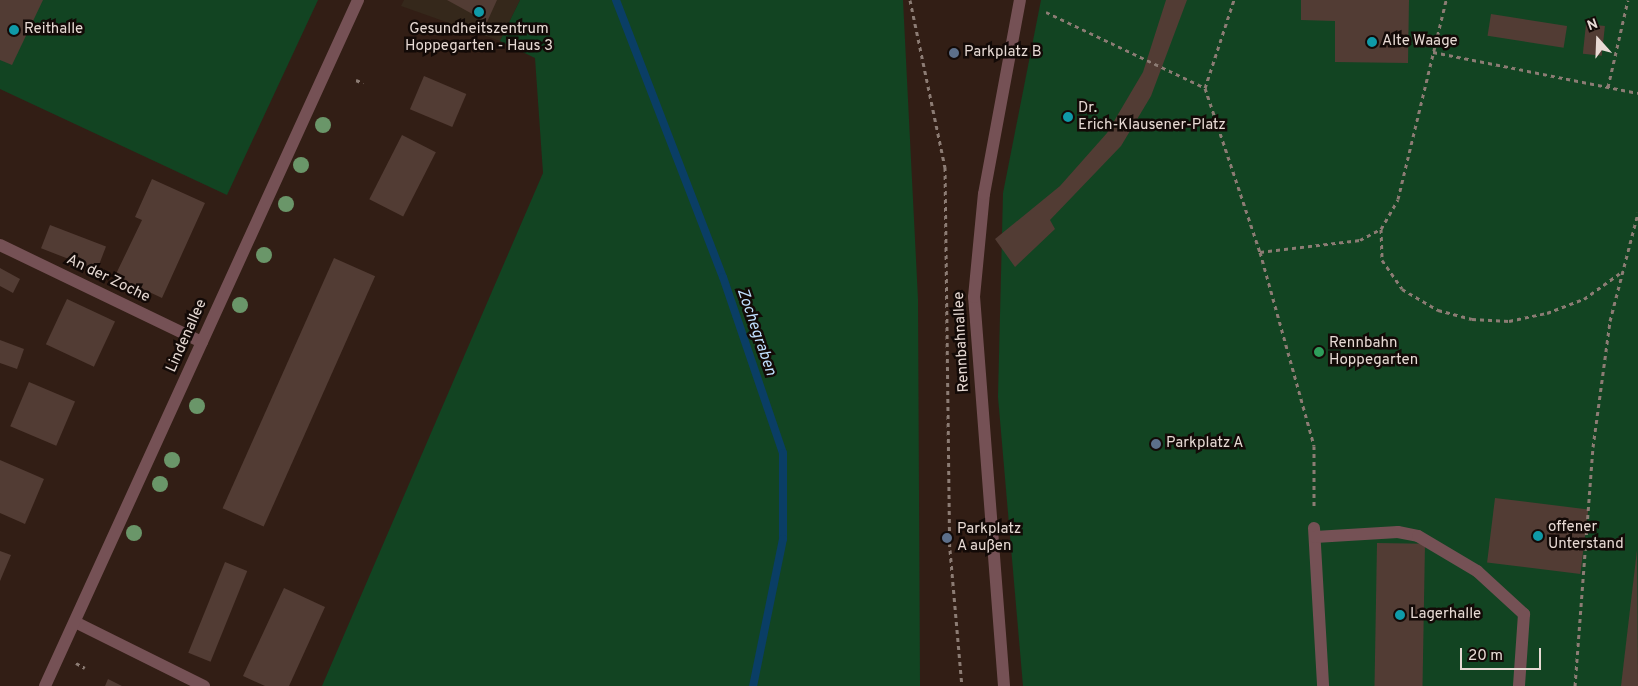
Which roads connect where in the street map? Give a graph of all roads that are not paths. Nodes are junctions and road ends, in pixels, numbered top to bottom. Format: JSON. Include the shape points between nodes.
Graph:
{"nodes":[{"id":1,"x":358,"y":0,"type":"edge"},
{"id":2,"x":1020,"y":0,"type":"edge"},
{"id":3,"x":0,"y":245,"type":"edge"},
{"id":4,"x":202,"y":342,"type":"junction"},
{"id":5,"x":75,"y":622,"type":"junction"},
{"id":6,"x":45,"y":686,"type":"edge"},
{"id":7,"x":204,"y":686,"type":"edge"},
{"id":8,"x":1004,"y":686,"type":"edge"},
{"id":9,"x":1324,"y":686,"type":"edge"},
{"id":10,"x":1519,"y":686,"type":"edge"}],
"edges":[{"from":1,"to":4,"type":"street","name":"Lindenallee"},
{"from":2,"to":8,"type":"street","name":"Rennbahnallee","via":[[984,194],[974,297]]},
{"from":3,"to":4,"type":"street","name":"An der Zoche"},
{"from":4,"to":5,"type":"street","name":"Lindenallee"},
{"from":5,"to":6,"type":"street","name":"Lindenallee"},
{"from":5,"to":7,"type":"street"},
{"from":9,"to":10,"type":"street","via":[[1315,532],[1398,532],[1418,536],[1477,571],[1524,614]]}]}
